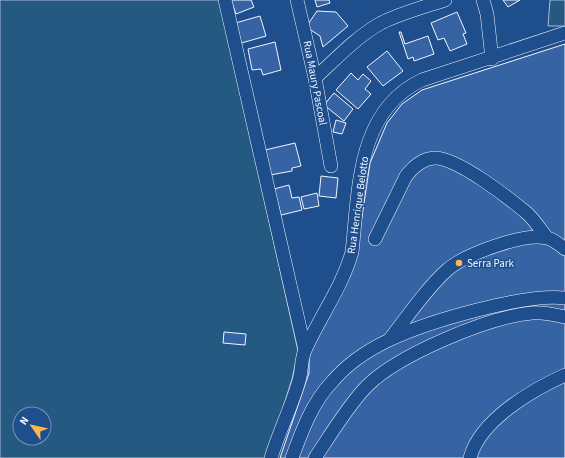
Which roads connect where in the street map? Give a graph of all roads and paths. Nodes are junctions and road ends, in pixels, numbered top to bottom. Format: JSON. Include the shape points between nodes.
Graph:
{"nodes":[{"id":1,"x":225,"y":0,"type":"edge"},
{"id":2,"x":297,"y":0,"type":"edge"},
{"id":3,"x":444,"y":0,"type":"edge"},
{"id":4,"x":483,"y":0,"type":"edge"},
{"id":5,"x":565,"y":33,"type":"edge"},
{"id":6,"x":492,"y":59,"type":"junction"},
{"id":7,"x":315,"y":78,"type":"junction"},
{"id":8,"x":332,"y":166,"type":"dead end"},
{"id":9,"x":548,"y":238,"type":"junction"},
{"id":10,"x":375,"y":239,"type":"dead end"},
{"id":11,"x":565,"y":249,"type":"edge"},
{"id":12,"x":565,"y":298,"type":"edge"},
{"id":13,"x":565,"y":317,"type":"edge"},
{"id":14,"x":388,"y":340,"type":"junction"},
{"id":15,"x":304,"y":350,"type":"junction"},
{"id":16,"x":565,"y":375,"type":"edge"},
{"id":17,"x":271,"y":458,"type":"edge"},
{"id":18,"x":292,"y":458,"type":"edge"},
{"id":19,"x":315,"y":458,"type":"edge"},
{"id":20,"x":470,"y":458,"type":"edge"}],
"edges":[{"from":1,"to":15,"type":"street"},
{"from":2,"to":7,"type":"street","name":"Rua Maury Pascoal"},
{"from":3,"to":7,"type":"street","via":[[369,30]]},
{"from":4,"to":6,"type":"street"},
{"from":5,"to":6,"type":"street","name":"Rua Henrique Belotto"},
{"from":6,"to":15,"type":"street","name":"Rua Henrique Belotto","via":[[422,80],[396,96],[379,120],[365,151],[360,173],[350,261],[334,297],[318,321]]},
{"from":7,"to":8,"type":"street","name":"Rua Maury Pascoal"},
{"from":9,"to":10,"type":"street","via":[[529,215],[474,175],[445,159],[433,158],[412,168],[406,176]]},
{"from":9,"to":11,"type":"street"},
{"from":9,"to":14,"type":"street","via":[[534,237],[511,241],[467,258],[448,269],[433,283]]},
{"from":12,"to":14,"type":"street","via":[[511,303],[429,325]]},
{"from":13,"to":19,"type":"street","via":[[532,313],[509,317],[461,333],[416,353],[366,387]]},
{"from":14,"to":18,"type":"street","via":[[361,356],[330,384],[305,426]]},
{"from":15,"to":17,"type":"street","name":"Rua Henrique Belotto","via":[[300,378]]},
{"from":16,"to":20,"type":"street","via":[[525,396],[506,410],[490,426]]}]}
